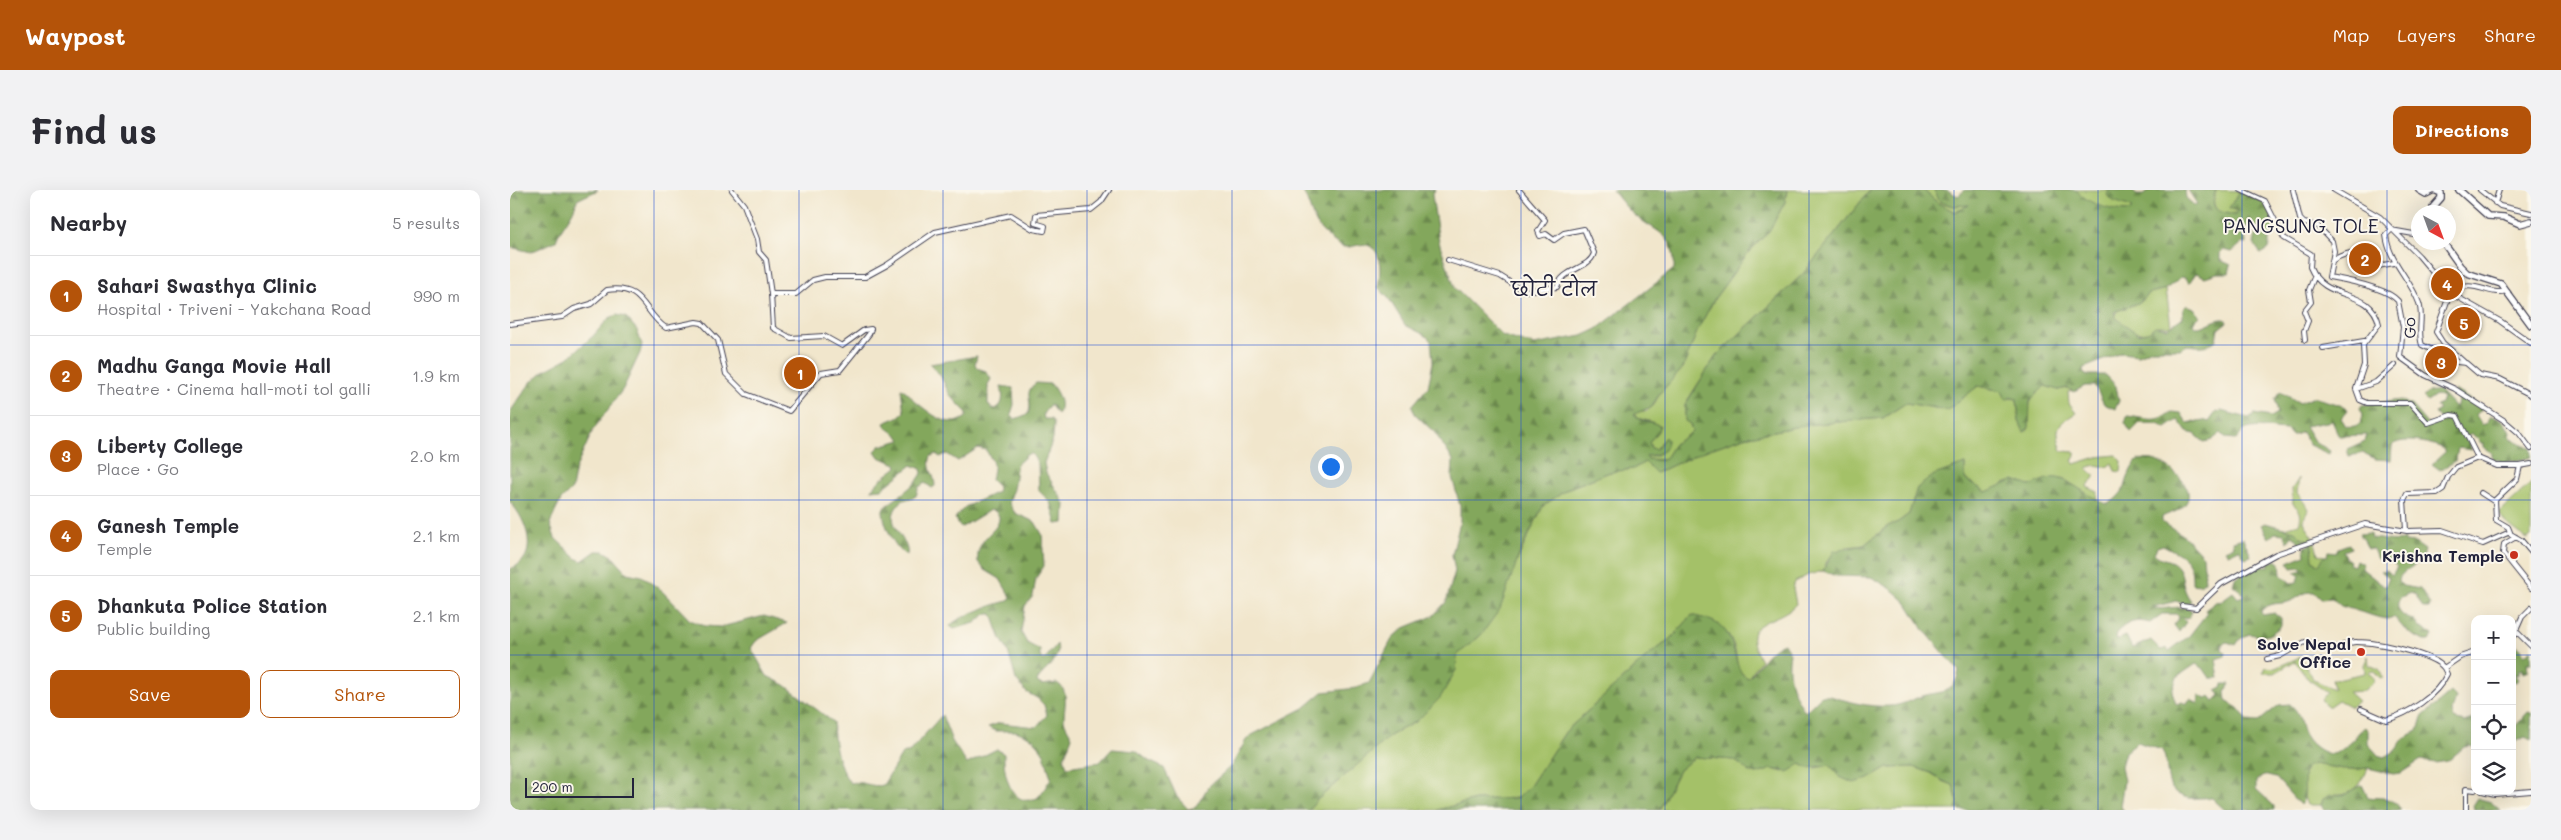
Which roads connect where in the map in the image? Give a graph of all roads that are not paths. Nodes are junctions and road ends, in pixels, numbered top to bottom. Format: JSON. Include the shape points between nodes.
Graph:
{"nodes":[{"id":1,"x":732,"y":190,"type":"edge"},
{"id":2,"x":1109,"y":190,"type":"edge"},
{"id":3,"x":1519,"y":190,"type":"edge"},
{"id":4,"x":2241,"y":190,"type":"edge"},
{"id":5,"x":2293,"y":190,"type":"edge"},
{"id":6,"x":2334,"y":190,"type":"edge"},
{"id":7,"x":2419,"y":190,"type":"edge"},
{"id":8,"x":2458,"y":190,"type":"edge"},
{"id":9,"x":2480,"y":190,"type":"edge"},
{"id":10,"x":2499,"y":190,"type":"edge"},
{"id":11,"x":2495,"y":203,"type":"junction"},
{"id":12,"x":2434,"y":205,"type":"edge"},
{"id":13,"x":2531,"y":213,"type":"edge"},
{"id":14,"x":2531,"y":221,"type":"edge"},
{"id":15,"x":2391,"y":230,"type":"junction"},
{"id":16,"x":2411,"y":234,"type":"edge"},
{"id":17,"x":2449,"y":250,"type":"edge"},
{"id":18,"x":1448,"y":260,"type":"dead end"},
{"id":19,"x":2330,"y":263,"type":"junction"},
{"id":20,"x":2394,"y":263,"type":"junction"},
{"id":21,"x":2315,"y":275,"type":"junction"},
{"id":22,"x":2329,"y":277,"type":"junction"},
{"id":23,"x":2325,"y":287,"type":"junction"},
{"id":24,"x":2506,"y":291,"type":"junction"},
{"id":25,"x":2450,"y":293,"type":"junction"},
{"id":26,"x":771,"y":294,"type":"junction"},
{"id":27,"x":510,"y":324,"type":"edge"},
{"id":28,"x":2531,"y":325,"type":"edge"},
{"id":29,"x":2305,"y":340,"type":"dead end"},
{"id":30,"x":2364,"y":341,"type":"junction"},
{"id":31,"x":2531,"y":343,"type":"edge"},
{"id":32,"x":2323,"y":348,"type":"dead end"},
{"id":33,"x":2466,"y":364,"type":"junction"},
{"id":34,"x":2395,"y":365,"type":"dead end"},
{"id":35,"x":2356,"y":389,"type":"junction"},
{"id":36,"x":2531,"y":395,"type":"edge"},
{"id":37,"x":2531,"y":449,"type":"edge"},
{"id":38,"x":2478,"y":458,"type":"junction"},
{"id":39,"x":2531,"y":464,"type":"edge"},
{"id":40,"x":2520,"y":466,"type":"junction"},
{"id":41,"x":2481,"y":493,"type":"dead end"},
{"id":42,"x":2495,"y":502,"type":"junction"},
{"id":43,"x":2406,"y":530,"type":"junction"},
{"id":44,"x":2508,"y":534,"type":"junction"},
{"id":45,"x":2516,"y":537,"type":"junction"},
{"id":46,"x":2529,"y":546,"type":"edge"},
{"id":47,"x":2531,"y":552,"type":"edge"},
{"id":48,"x":2531,"y":588,"type":"edge"},
{"id":49,"x":2182,"y":606,"type":"dead end"},
{"id":50,"x":2531,"y":608,"type":"edge"},
{"id":51,"x":2516,"y":629,"type":"edge"},
{"id":52,"x":2516,"y":634,"type":"edge"},
{"id":53,"x":2531,"y":646,"type":"edge"},
{"id":54,"x":2471,"y":653,"type":"edge"},
{"id":55,"x":2268,"y":659,"type":"dead end"},
{"id":56,"x":2444,"y":668,"type":"junction"},
{"id":57,"x":2362,"y":709,"type":"dead end"},
{"id":58,"x":2471,"y":790,"type":"edge"},
{"id":59,"x":2531,"y":790,"type":"edge"},
{"id":60,"x":2516,"y":792,"type":"edge"},
{"id":61,"x":2466,"y":810,"type":"edge"}],
"edges":[{"from":1,"to":26,"type":"street","via":[[744,205],[759,252],[766,260]]},
{"from":2,"to":26,"type":"street","via":[[1091,210],[1036,215],[1035,223],[1045,226],[1044,231],[1032,230],[1011,215],[935,232],[865,276],[825,277],[813,280],[796,294]]},
{"from":3,"to":18,"type":"street","via":[[1545,220],[1538,232],[1540,236],[1546,234],[1554,240],[1564,233],[1584,228],[1593,257],[1567,272],[1557,287],[1524,291],[1500,276]]},
{"from":4,"to":21,"type":"street","via":[[2265,201],[2284,238],[2311,254],[2310,267]]},
{"from":5,"to":19,"type":"street","via":[[2300,219],[2318,226],[2332,241],[2334,251]]},
{"from":6,"to":15,"type":"street","via":[[2374,213]]},
{"from":7,"to":12,"type":"main road","via":[[2426,194],[2434,190],[2441,193],[2441,198]]},
{"from":8,"to":14,"type":"main road","via":[[2488,216],[2504,217],[2520,224]]},
{"from":9,"to":11,"type":"street"},
{"from":10,"to":11,"type":"street"},
{"from":11,"to":13,"type":"street"},
{"from":15,"to":16,"type":"street"},
{"from":15,"to":20,"type":"street","name":"Go","via":[[2386,235]]},
{"from":15,"to":25,"type":"street","via":[[2419,256]]},
{"from":17,"to":24,"type":"main road","via":[[2467,272],[2496,282]]},
{"from":19,"to":20,"type":"street","via":[[2339,257],[2365,251],[2371,253],[2378,266]]},
{"from":19,"to":22,"type":"street"},
{"from":20,"to":33,"type":"street","name":"Go","via":[[2418,301],[2422,316],[2422,345]]},
{"from":21,"to":23,"type":"street"},
{"from":21,"to":29,"type":"street","via":[[2310,302],[2304,311],[2308,321]]},
{"from":22,"to":23,"type":"street"},
{"from":22,"to":37,"type":"street","via":[[2360,284],[2396,298],[2403,327],[2400,357],[2505,421]]},
{"from":23,"to":30,"type":"street","via":[[2366,303],[2377,315],[2379,324]]},
{"from":24,"to":25,"type":"street","via":[[2463,286]]},
{"from":24,"to":28,"type":"main road"},
{"from":25,"to":31,"type":"street"},
{"from":25,"to":33,"type":"street","via":[[2436,332]]},
{"from":26,"to":27,"type":"street","via":[[773,328],[791,338],[824,336],[842,346],[870,329],[870,334],[840,370],[821,373],[790,411],[746,394],[726,374],[718,340],[700,322],[666,328],[637,295],[610,289],[602,292],[591,304],[562,317]]},
{"from":30,"to":32,"type":"street"},
{"from":30,"to":35,"type":"street","via":[[2364,365]]},
{"from":33,"to":36,"type":"street","name":"Go","via":[[2480,375],[2500,379]]},
{"from":34,"to":35,"type":"street","via":[[2376,382]]},
{"from":35,"to":38,"type":"street","via":[[2363,402],[2410,403],[2428,423],[2456,416]]},
{"from":38,"to":40,"type":"street","via":[[2497,466]]},
{"from":38,"to":43,"type":"street","via":[[2456,467],[2437,494],[2407,494],[2404,500]]},
{"from":39,"to":40,"type":"street"},
{"from":40,"to":42,"type":"street","via":[[2517,479]]},
{"from":41,"to":42,"type":"street"},
{"from":42,"to":44,"type":"street","via":[[2496,520],[2508,527]]},
{"from":43,"to":44,"type":"street","via":[[2442,530],[2483,544]]},
{"from":43,"to":49,"type":"street","via":[[2365,524],[2276,554],[2221,584],[2196,608]]},
{"from":44,"to":45,"type":"street"},
{"from":45,"to":46,"type":"street"},
{"from":45,"to":48,"type":"street","via":[[2504,544],[2503,553]]},
{"from":46,"to":47,"type":"street"},
{"from":50,"to":51,"type":"street"},
{"from":52,"to":53,"type":"street"},
{"from":54,"to":56,"type":"street"},
{"from":55,"to":56,"type":"street","via":[[2305,642],[2332,648],[2357,642],[2391,645],[2436,660]]},
{"from":56,"to":57,"type":"street","via":[[2447,674],[2442,683],[2408,713],[2386,720]]},
{"from":58,"to":61,"type":"street","via":[[2466,789]]},
{"from":59,"to":60,"type":"street"}]}
